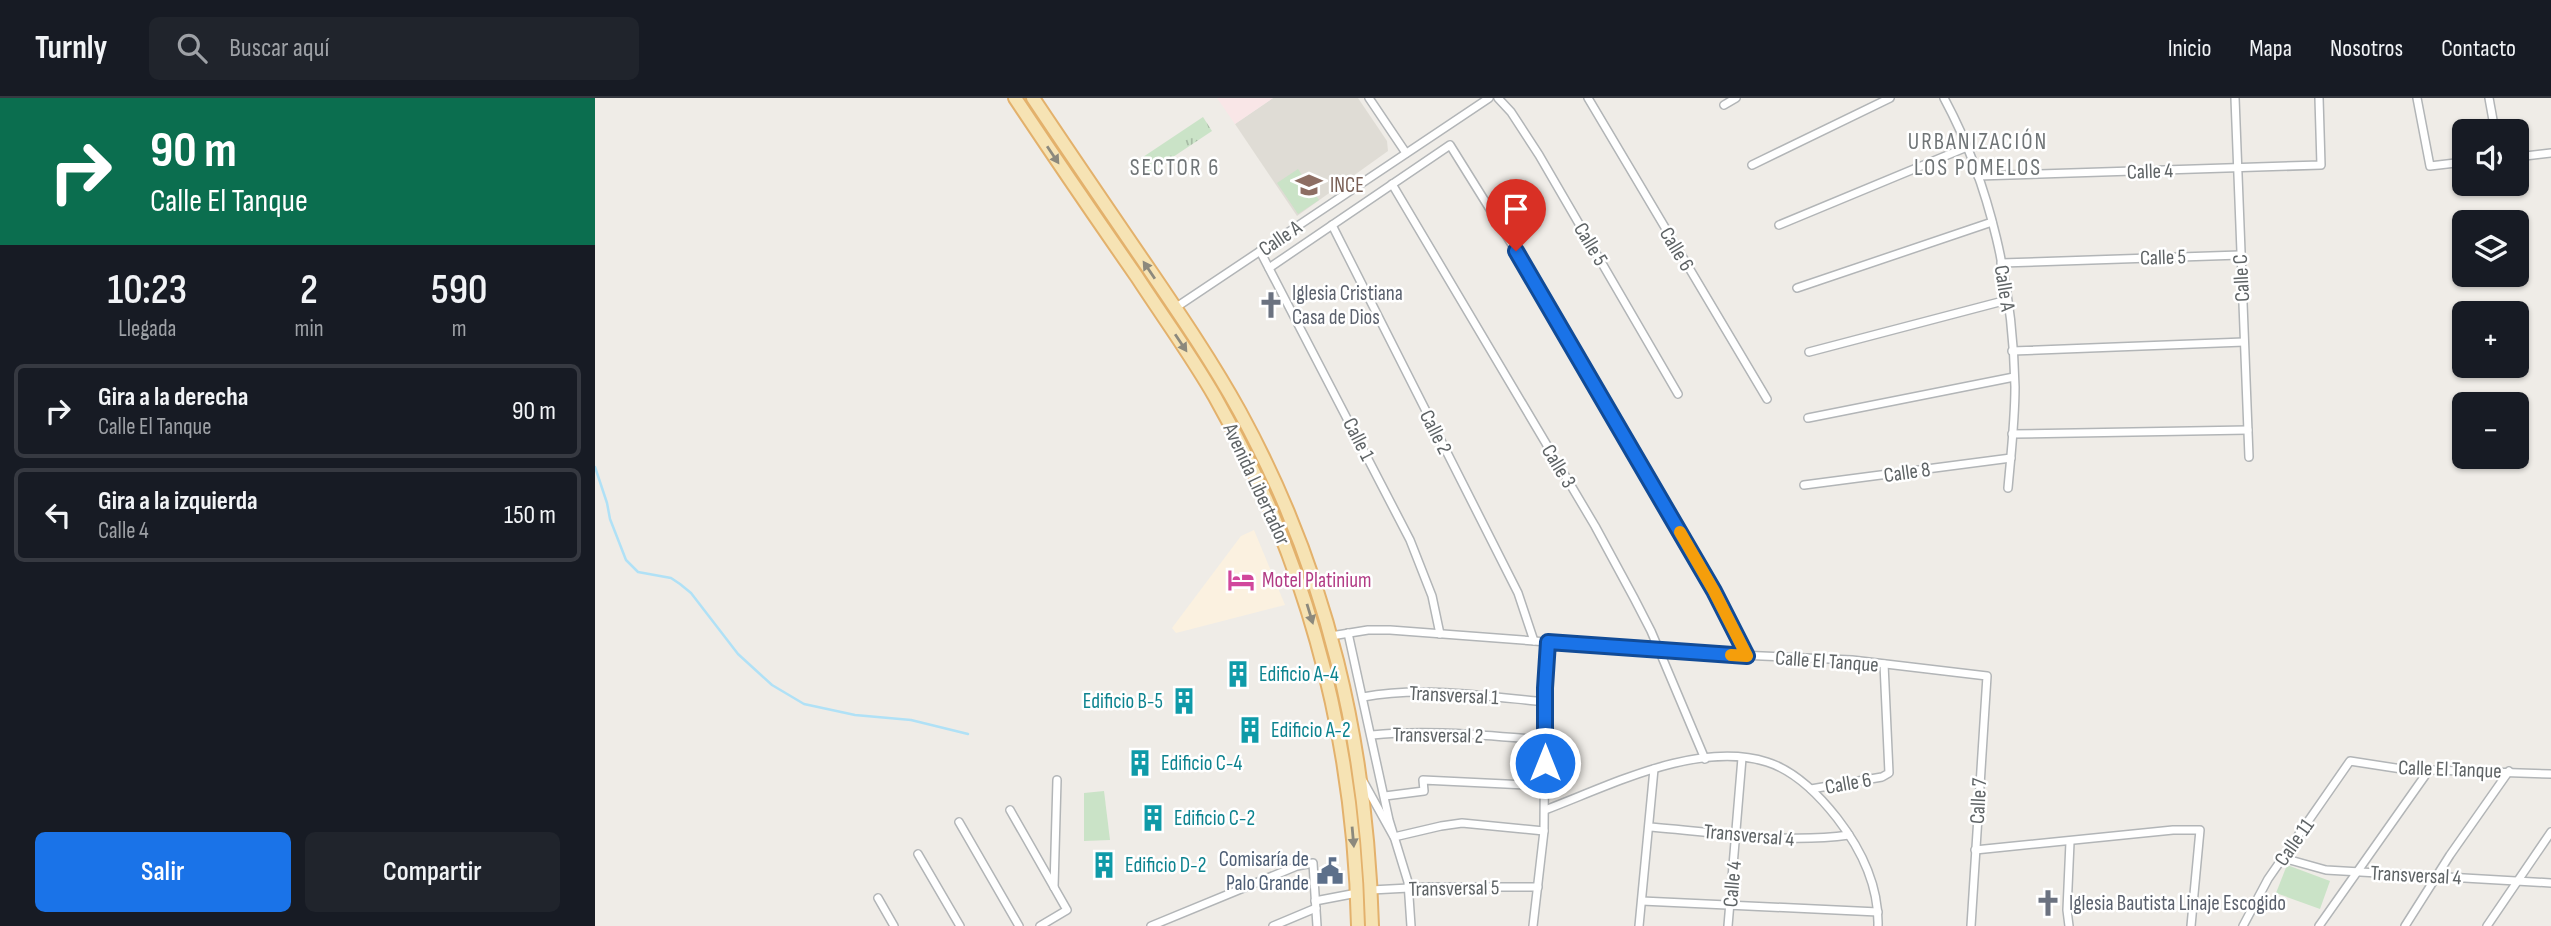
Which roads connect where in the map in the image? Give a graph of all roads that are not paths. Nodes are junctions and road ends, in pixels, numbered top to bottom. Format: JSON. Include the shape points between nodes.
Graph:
{"nodes":[{"id":1,"x":1015,"y":98,"type":"edge"},
{"id":2,"x":1033,"y":98,"type":"edge"},
{"id":3,"x":1369,"y":98,"type":"edge"},
{"id":4,"x":1489,"y":98,"type":"edge"},
{"id":5,"x":1498,"y":98,"type":"edge"},
{"id":6,"x":1588,"y":98,"type":"edge"},
{"id":7,"x":1736,"y":98,"type":"edge"},
{"id":8,"x":1890,"y":98,"type":"edge"},
{"id":9,"x":1944,"y":98,"type":"edge"},
{"id":10,"x":2235,"y":98,"type":"edge"},
{"id":11,"x":2319,"y":98,"type":"edge"},
{"id":12,"x":2417,"y":98,"type":"edge"},
{"id":13,"x":2489,"y":98,"type":"edge"},
{"id":14,"x":1724,"y":106,"type":"dead end"},
{"id":15,"x":2493,"y":119,"type":"edge"},
{"id":16,"x":1967,"y":147,"type":"junction"},
{"id":17,"x":1414,"y":148,"type":"junction"},
{"id":18,"x":1406,"y":153,"type":"junction"},
{"id":19,"x":2551,"y":153,"type":"edge"},
{"id":20,"x":2529,"y":156,"type":"edge"},
{"id":21,"x":1423,"y":163,"type":"junction"},
{"id":22,"x":2452,"y":163,"type":"edge"},
{"id":23,"x":1752,"y":165,"type":"dead end"},
{"id":24,"x":2237,"y":168,"type":"junction"},
{"id":25,"x":1978,"y":176,"type":"junction"},
{"id":26,"x":1392,"y":184,"type":"junction"},
{"id":27,"x":1359,"y":185,"type":"junction"},
{"id":28,"x":1369,"y":200,"type":"junction"},
{"id":29,"x":1992,"y":222,"type":"junction"},
{"id":30,"x":1779,"y":225,"type":"dead end"},
{"id":31,"x":1332,"y":226,"type":"junction"},
{"id":32,"x":1260,"y":251,"type":"junction"},
{"id":33,"x":2240,"y":255,"type":"junction"},
{"id":34,"x":2001,"y":263,"type":"junction"},
{"id":35,"x":1269,"y":268,"type":"junction"},
{"id":36,"x":1797,"y":288,"type":"dead end"},
{"id":37,"x":2007,"y":300,"type":"junction"},
{"id":38,"x":1175,"y":308,"type":"junction"},
{"id":39,"x":1163,"y":316,"type":"junction"},
{"id":40,"x":2244,"y":342,"type":"junction"},
{"id":41,"x":2013,"y":351,"type":"junction"},
{"id":42,"x":1809,"y":352,"type":"dead end"},
{"id":43,"x":2014,"y":377,"type":"junction"},
{"id":44,"x":1678,"y":394,"type":"dead end"},
{"id":45,"x":1767,"y":399,"type":"dead end"},
{"id":46,"x":1808,"y":418,"type":"dead end"},
{"id":47,"x":2248,"y":430,"type":"junction"},
{"id":48,"x":2012,"y":434,"type":"junction"},
{"id":49,"x":2249,"y":457,"type":"dead end"},
{"id":50,"x":2011,"y":458,"type":"junction"},
{"id":51,"x":1804,"y":485,"type":"dead end"},
{"id":52,"x":2008,"y":488,"type":"dead end"},
{"id":53,"x":1347,"y":633,"type":"junction"},
{"id":54,"x":1440,"y":634,"type":"junction"},
{"id":55,"x":1331,"y":636,"type":"junction"},
{"id":56,"x":1534,"y":641,"type":"junction"},
{"id":57,"x":1548,"y":642,"type":"junction"},
{"id":58,"x":1659,"y":650,"type":"junction"},
{"id":59,"x":1747,"y":656,"type":"junction"},
{"id":60,"x":1884,"y":664,"type":"junction"},
{"id":61,"x":1987,"y":676,"type":"joint"},
{"id":62,"x":1363,"y":697,"type":"junction"},
{"id":63,"x":1545,"y":702,"type":"junction"},
{"id":64,"x":1372,"y":735,"type":"junction"},
{"id":65,"x":1545,"y":740,"type":"junction"},
{"id":66,"x":1742,"y":758,"type":"junction"},
{"id":67,"x":1705,"y":759,"type":"junction"},
{"id":68,"x":2350,"y":761,"type":"joint"},
{"id":69,"x":1654,"y":769,"type":"junction"},
{"id":70,"x":2429,"y":770,"type":"junction"},
{"id":71,"x":2509,"y":771,"type":"junction"},
{"id":72,"x":2551,"y":774,"type":"edge"},
{"id":73,"x":1362,"y":779,"type":"junction"},
{"id":74,"x":1057,"y":780,"type":"dead end"},
{"id":75,"x":1545,"y":786,"type":"junction"},
{"id":76,"x":1811,"y":789,"type":"junction"},
{"id":77,"x":1385,"y":796,"type":"junction"},
{"id":78,"x":1010,"y":810,"type":"dead end"},
{"id":79,"x":1545,"y":810,"type":"junction"},
{"id":80,"x":959,"y":822,"type":"dead end"},
{"id":81,"x":1649,"y":827,"type":"junction"},
{"id":82,"x":1544,"y":831,"type":"junction"},
{"id":83,"x":2551,"y":832,"type":"edge"},
{"id":84,"x":1736,"y":834,"type":"junction"},
{"id":85,"x":1849,"y":835,"type":"junction"},
{"id":86,"x":1394,"y":837,"type":"junction"},
{"id":87,"x":2070,"y":842,"type":"junction"},
{"id":88,"x":1975,"y":850,"type":"junction"},
{"id":89,"x":918,"y":854,"type":"dead end"},
{"id":90,"x":2283,"y":858,"type":"junction"},
{"id":91,"x":2359,"y":872,"type":"junction"},
{"id":92,"x":2436,"y":876,"type":"junction"},
{"id":93,"x":2519,"y":881,"type":"junction"},
{"id":94,"x":2551,"y":883,"type":"edge"},
{"id":95,"x":1538,"y":887,"type":"junction"},
{"id":96,"x":1054,"y":888,"type":"junction"},
{"id":97,"x":1409,"y":888,"type":"junction"},
{"id":98,"x":1371,"y":890,"type":"junction"},
{"id":99,"x":1357,"y":893,"type":"junction"},
{"id":100,"x":878,"y":898,"type":"dead end"},
{"id":101,"x":1642,"y":901,"type":"junction"},
{"id":102,"x":1315,"y":905,"type":"junction"},
{"id":103,"x":1730,"y":907,"type":"junction"},
{"id":104,"x":1878,"y":912,"type":"junction"},
{"id":105,"x":894,"y":926,"type":"edge"},
{"id":106,"x":960,"y":926,"type":"edge"},
{"id":107,"x":1019,"y":926,"type":"edge"},
{"id":108,"x":1040,"y":926,"type":"edge"},
{"id":109,"x":1151,"y":926,"type":"edge"},
{"id":110,"x":1273,"y":926,"type":"edge"},
{"id":111,"x":1317,"y":926,"type":"edge"},
{"id":112,"x":1357,"y":926,"type":"edge"},
{"id":113,"x":1372,"y":926,"type":"edge"},
{"id":114,"x":1411,"y":926,"type":"edge"},
{"id":115,"x":1533,"y":926,"type":"edge"},
{"id":116,"x":1639,"y":926,"type":"edge"},
{"id":117,"x":1728,"y":926,"type":"edge"},
{"id":118,"x":1878,"y":926,"type":"edge"},
{"id":119,"x":1971,"y":926,"type":"edge"},
{"id":120,"x":2070,"y":926,"type":"edge"},
{"id":121,"x":2190,"y":926,"type":"edge"},
{"id":122,"x":2243,"y":926,"type":"edge"},
{"id":123,"x":2319,"y":926,"type":"edge"},
{"id":124,"x":2406,"y":926,"type":"edge"},
{"id":125,"x":2487,"y":926,"type":"edge"}],
"edges":[{"from":1,"to":39,"type":"main road","name":"Avenida Libertador","one_way":true},
{"from":38,"to":2,"type":"main road","name":"Avenida Libertador","one_way":true},
{"from":3,"to":18,"type":"street"},
{"from":4,"to":17,"type":"street","name":"Calle A"},
{"from":5,"to":44,"type":"street","name":"Calle 5","via":[[1539,155]]},
{"from":6,"to":45,"type":"street","name":"Calle 6"},
{"from":7,"to":14,"type":"street"},
{"from":8,"to":23,"type":"street"},
{"from":9,"to":16,"type":"street","name":"Calle A"},
{"from":10,"to":24,"type":"street","name":"Calle C"},
{"from":11,"to":24,"type":"street","name":"Calle 4","via":[[2321,165]]},
{"from":12,"to":22,"type":"street","via":[[2430,166]]},
{"from":13,"to":15,"type":"street"},
{"from":16,"to":25,"type":"street","name":"Calle A"},
{"from":16,"to":30,"type":"street"},
{"from":17,"to":18,"type":"street","name":"Calle A"},
{"from":17,"to":21,"type":"street"},
{"from":18,"to":27,"type":"street","name":"Calle A"},
{"from":19,"to":20,"type":"street"},
{"from":21,"to":26,"type":"street"},
{"from":21,"to":59,"type":"street","via":[[1450,145],[1708,580]]},
{"from":24,"to":25,"type":"street","name":"Calle 4"},
{"from":24,"to":33,"type":"street","name":"Calle C"},
{"from":25,"to":29,"type":"street","name":"Calle A"},
{"from":26,"to":28,"type":"street"},
{"from":26,"to":58,"type":"street","name":"Calle 3","via":[[1595,526]]},
{"from":27,"to":28,"type":"street"},
{"from":27,"to":32,"type":"street","name":"Calle A"},
{"from":28,"to":31,"type":"street"},
{"from":29,"to":34,"type":"street","name":"Calle A"},
{"from":29,"to":36,"type":"street"},
{"from":31,"to":35,"type":"street"},
{"from":31,"to":56,"type":"street","name":"Calle 2","via":[[1518,593]]},
{"from":32,"to":35,"type":"street","name":"Calle 1"},
{"from":32,"to":38,"type":"street","name":"Calle A"},
{"from":33,"to":34,"type":"street","name":"Calle 5"},
{"from":33,"to":40,"type":"street","name":"Calle C"},
{"from":34,"to":37,"type":"street","name":"Calle A"},
{"from":35,"to":54,"type":"street","name":"Calle 1","via":[[1410,540],[1432,596]]},
{"from":37,"to":41,"type":"street","name":"Calle A"},
{"from":37,"to":42,"type":"street"},
{"from":38,"to":39,"type":"main road"},
{"from":38,"to":55,"type":"main road","name":"Avenida Libertador","via":[[1226,387],[1264,459],[1299,539]]},
{"from":39,"to":99,"type":"main road","name":"Avenida Libertador","one_way":true,"via":[[1239,441],[1305,598],[1343,755]]},
{"from":40,"to":41,"type":"street"},
{"from":40,"to":47,"type":"street","name":"Calle C"},
{"from":41,"to":43,"type":"street","name":"Calle A"},
{"from":43,"to":46,"type":"street"},
{"from":43,"to":48,"type":"street","name":"Calle A"},
{"from":47,"to":48,"type":"street"},
{"from":47,"to":49,"type":"street","name":"Calle C"},
{"from":48,"to":50,"type":"street","name":"Calle A"},
{"from":50,"to":51,"type":"street","name":"Calle 8"},
{"from":50,"to":52,"type":"street","name":"Calle A"},
{"from":53,"to":54,"type":"street","name":"Calle El Tanque"},
{"from":53,"to":55,"type":"street","name":"Calle El Tanque"},
{"from":53,"to":62,"type":"street"},
{"from":54,"to":56,"type":"street","name":"Calle El Tanque"},
{"from":55,"to":73,"type":"main road","name":"Avenida Libertador"},
{"from":56,"to":57,"type":"street","name":"Calle El Tanque"},
{"from":57,"to":58,"type":"street","name":"Calle El Tanque"},
{"from":57,"to":63,"type":"street"},
{"from":58,"to":59,"type":"street","name":"Calle El Tanque"},
{"from":58,"to":67,"type":"street","name":"Calle 3"},
{"from":59,"to":60,"type":"street","name":"Calle El Tanque"},
{"from":60,"to":61,"type":"street","name":"Calle El Tanque"},
{"from":60,"to":76,"type":"street","name":"Calle 6","via":[[1889,773]]},
{"from":61,"to":88,"type":"street","name":"Calle 7"},
{"from":62,"to":63,"type":"street","name":"Transversal 1","via":[[1442,692]]},
{"from":62,"to":64,"type":"street"},
{"from":63,"to":65,"type":"street"},
{"from":64,"to":65,"type":"street","name":"Transversal 2","via":[[1465,734]]},
{"from":64,"to":77,"type":"street"},
{"from":65,"to":75,"type":"street"},
{"from":66,"to":67,"type":"street"},
{"from":66,"to":76,"type":"street","via":[[1779,766]]},
{"from":66,"to":84,"type":"street","name":"Calle 4"},
{"from":67,"to":69,"type":"street"},
{"from":68,"to":70,"type":"street","name":"Calle El Tanque"},
{"from":68,"to":90,"type":"street","name":"Calle 11"},
{"from":69,"to":79,"type":"street"},
{"from":69,"to":81,"type":"street"},
{"from":70,"to":71,"type":"street","name":"Calle El Tanque"},
{"from":70,"to":91,"type":"street"},
{"from":71,"to":72,"type":"street","name":"Calle El Tanque"},
{"from":71,"to":92,"type":"street"},
{"from":73,"to":86,"type":"street"},
{"from":73,"to":98,"type":"main road","name":"Avenida Libertador"},
{"from":74,"to":96,"type":"street"},
{"from":75,"to":77,"type":"street","via":[[1423,780],[1424,791]]},
{"from":75,"to":79,"type":"street"},
{"from":76,"to":85,"type":"street","name":"Calle 6"},
{"from":77,"to":86,"type":"street"},
{"from":78,"to":96,"type":"street"},
{"from":79,"to":82,"type":"street"},
{"from":80,"to":107,"type":"street"},
{"from":81,"to":84,"type":"street","name":"Transversal 4"},
{"from":81,"to":101,"type":"street"},
{"from":82,"to":86,"type":"street","via":[[1462,824]]},
{"from":82,"to":95,"type":"street"},
{"from":83,"to":93,"type":"street"},
{"from":84,"to":85,"type":"street","name":"Transversal 4","via":[[1807,840]]},
{"from":84,"to":103,"type":"street","name":"Calle 4"},
{"from":85,"to":104,"type":"street","name":"Calle 6","via":[[1873,884]]},
{"from":86,"to":97,"type":"street"},
{"from":87,"to":88,"type":"street"},
{"from":87,"to":120,"type":"street"},
{"from":87,"to":121,"type":"street","via":[[2200,830]]},
{"from":88,"to":119,"type":"street","name":"Calle 7"},
{"from":89,"to":106,"type":"street"},
{"from":90,"to":91,"type":"street","name":"Transversal 4","via":[[2326,870]]},
{"from":90,"to":122,"type":"street","name":"Calle 11"},
{"from":91,"to":92,"type":"street","name":"Transversal 4"},
{"from":91,"to":123,"type":"street"},
{"from":92,"to":93,"type":"street","name":"Transversal 4"},
{"from":92,"to":124,"type":"street"},
{"from":93,"to":94,"type":"street","name":"Transversal 4"},
{"from":93,"to":125,"type":"street"},
{"from":95,"to":97,"type":"street","name":"Transversal 5"},
{"from":95,"to":115,"type":"street"},
{"from":96,"to":108,"type":"street","via":[[1067,910]]},
{"from":97,"to":98,"type":"street","name":"Transversal 5"},
{"from":97,"to":114,"type":"street"},
{"from":98,"to":99,"type":"main road"},
{"from":98,"to":113,"type":"main road","name":"Avenida Libertador"},
{"from":99,"to":102,"type":"street"},
{"from":99,"to":112,"type":"main road","name":"Avenida Libertador"},
{"from":100,"to":105,"type":"street"},
{"from":101,"to":103,"type":"street"},
{"from":101,"to":116,"type":"street"},
{"from":102,"to":109,"type":"street","via":[[1313,863],[1306,863]]},
{"from":102,"to":110,"type":"street"},
{"from":102,"to":111,"type":"street"},
{"from":103,"to":104,"type":"street"},
{"from":103,"to":117,"type":"street","name":"Calle 4"},
{"from":104,"to":118,"type":"street","name":"Calle 6"}]}
